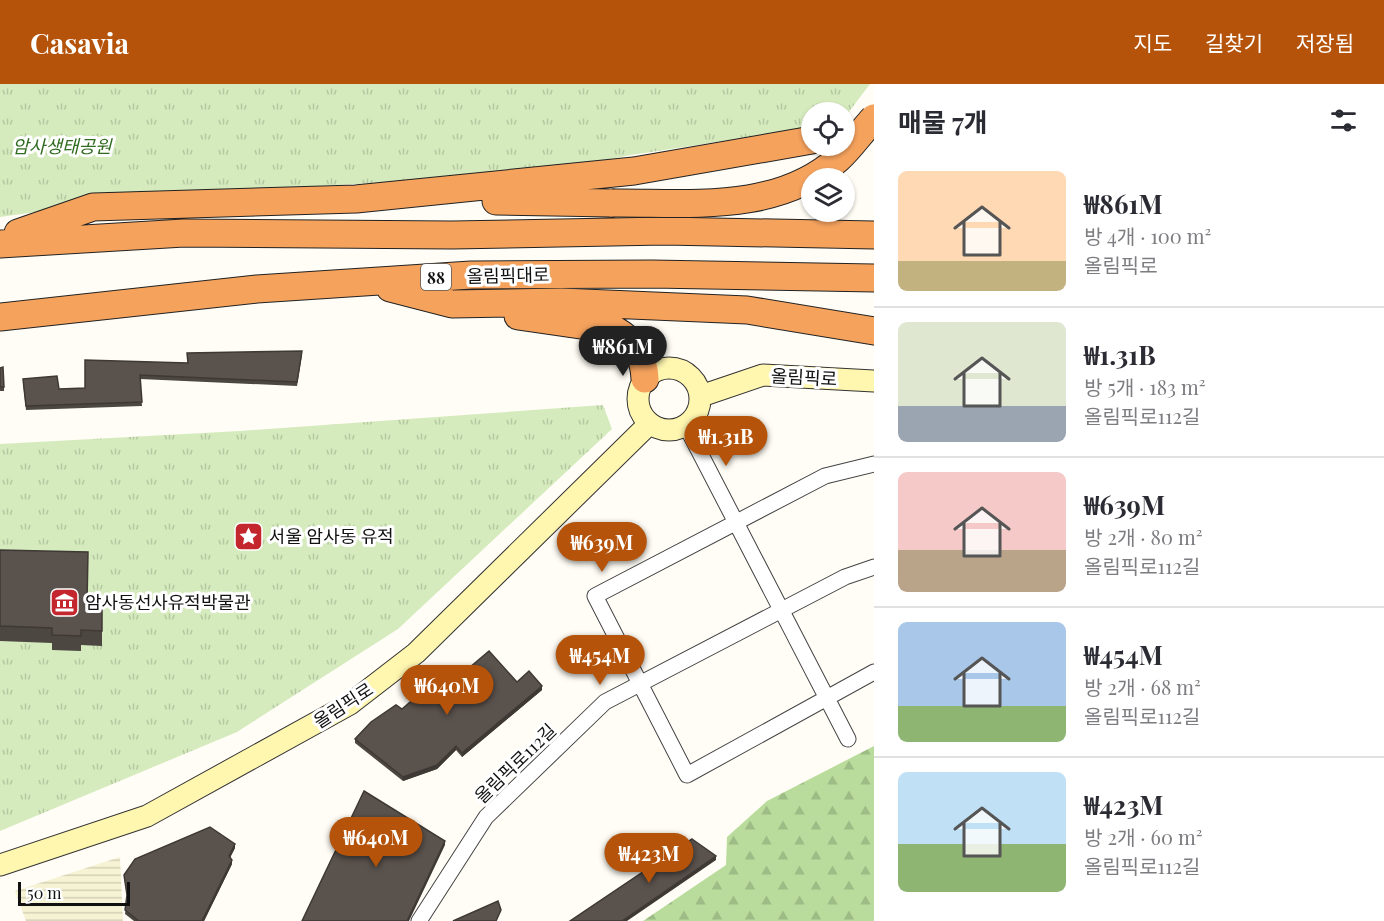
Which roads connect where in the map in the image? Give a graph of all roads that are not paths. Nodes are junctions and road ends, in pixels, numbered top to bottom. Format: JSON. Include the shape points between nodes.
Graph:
{"nodes":[{"id":1,"x":874,"y":118,"type":"edge"},
{"id":2,"x":874,"y":136,"type":"edge"},
{"id":3,"x":855,"y":137,"type":"edge"},
{"id":4,"x":801,"y":143,"type":"edge"},
{"id":5,"x":356,"y":199,"type":"junction"},
{"id":6,"x":874,"y":235,"type":"edge"},
{"id":7,"x":0,"y":240,"type":"edge"},
{"id":8,"x":0,"y":244,"type":"edge"},
{"id":9,"x":874,"y":278,"type":"edge"},
{"id":10,"x":366,"y":282,"type":"junction"},
{"id":11,"x":452,"y":304,"type":"junction"},
{"id":12,"x":0,"y":316,"type":"edge"},
{"id":13,"x":874,"y":331,"type":"edge"},
{"id":14,"x":645,"y":379,"type":"junction"},
{"id":15,"x":874,"y":381,"type":"edge"},
{"id":16,"x":700,"y":396,"type":"junction"},
{"id":17,"x":650,"y":424,"type":"junction"},
{"id":18,"x":686,"y":426,"type":"junction"},
{"id":19,"x":874,"y":464,"type":"edge"},
{"id":20,"x":736,"y":523,"type":"junction"},
{"id":21,"x":874,"y":567,"type":"edge"},
{"id":22,"x":782,"y":609,"type":"junction"},
{"id":23,"x":874,"y":672,"type":"edge"},
{"id":24,"x":640,"y":684,"type":"junction"},
{"id":25,"x":827,"y":698,"type":"junction"},
{"id":26,"x":848,"y":739,"type":"dead end"},
{"id":27,"x":0,"y":865,"type":"edge"},
{"id":28,"x":419,"y":921,"type":"edge"}],
"edges":[{"from":1,"to":5,"type":"highway","bridge":true,"via":[[837,160],[809,179],[781,192],[744,201]]},
{"from":2,"to":3,"type":"highway"},
{"from":4,"to":5,"type":"highway","via":[[634,171]]},
{"from":5,"to":7,"type":"highway","via":[[93,207]]},
{"from":6,"to":8,"type":"highway","via":[[664,231],[452,235],[184,233]]},
{"from":9,"to":10,"type":"highway","name":"올림픽대로","number":"88","via":[[471,275]]},
{"from":10,"to":11,"type":"highway"},
{"from":10,"to":12,"type":"highway","name":"올림픽대로","number":"88","via":[[257,289]]},
{"from":11,"to":13,"type":"highway","via":[[561,302],[747,310]]},
{"from":11,"to":14,"type":"highway","via":[[495,314],[615,330],[627,336],[638,349]]},
{"from":14,"to":16,"type":"main road","via":[[662,369],[682,370],[697,384]]},
{"from":14,"to":17,"type":"main road","via":[[640,387],[639,407]]},
{"from":15,"to":16,"type":"main road","name":"올림픽로","via":[[763,375]]},
{"from":16,"to":18,"type":"main road","via":[[698,413]]},
{"from":17,"to":18,"type":"main road","via":[[668,431]]},
{"from":17,"to":27,"type":"main road","name":"올림픽로","via":[[416,652],[350,704],[147,816]]},
{"from":18,"to":20,"type":"street"},
{"from":19,"to":20,"type":"street","via":[[825,476]]},
{"from":20,"to":22,"type":"street"},
{"from":20,"to":24,"type":"street","via":[[595,596]]},
{"from":21,"to":22,"type":"street","name":"올림픽로112길"},
{"from":22,"to":24,"type":"street","name":"올림픽로112길"},
{"from":22,"to":25,"type":"street"},
{"from":23,"to":25,"type":"street"},
{"from":24,"to":25,"type":"street","via":[[687,775]]},
{"from":24,"to":28,"type":"street","name":"올림픽로112길","via":[[605,702],[486,816]]},
{"from":25,"to":26,"type":"street"}]}
